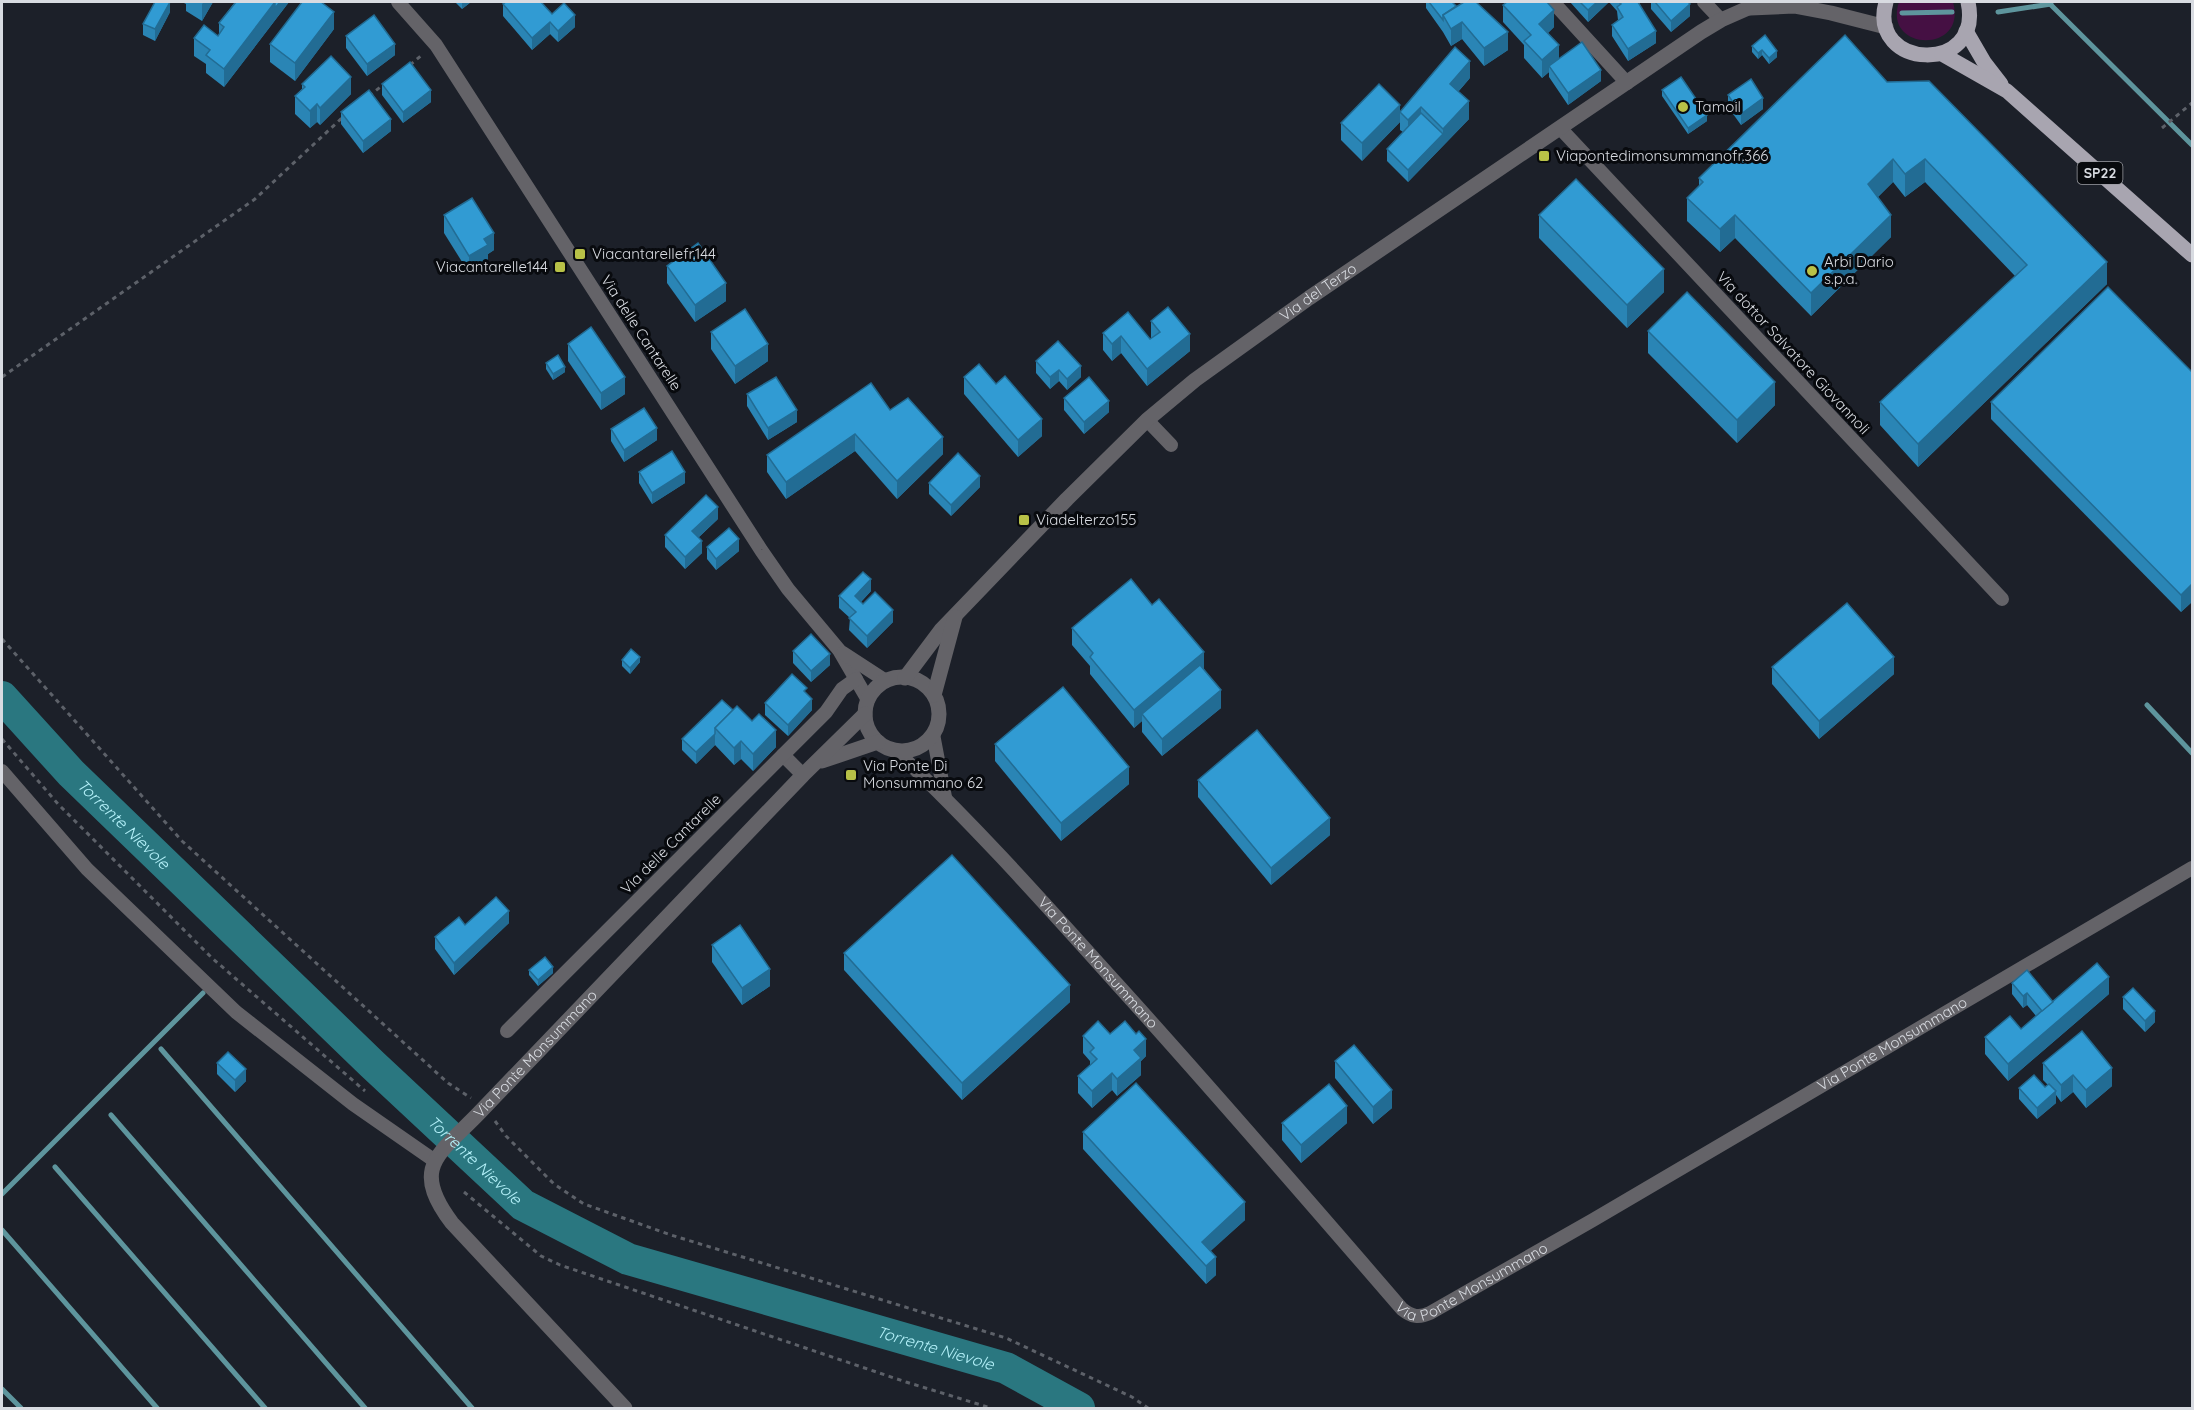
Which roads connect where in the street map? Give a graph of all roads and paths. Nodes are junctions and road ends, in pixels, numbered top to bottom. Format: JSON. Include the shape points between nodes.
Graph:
{"nodes":[{"id":1,"x":398,"y":2,"type":"edge"},
{"id":2,"x":1553,"y":2,"type":"edge"},
{"id":3,"x":1704,"y":2,"type":"edge"},
{"id":4,"x":1762,"y":2,"type":"edge"},
{"id":5,"x":1886,"y":2,"type":"edge"},
{"id":6,"x":1968,"y":2,"type":"edge"},
{"id":7,"x":1748,"y":8,"type":"junction"},
{"id":8,"x":1721,"y":20,"type":"junction"},
{"id":9,"x":1886,"y":27,"type":"junction"},
{"id":10,"x":1966,"y":31,"type":"junction"},
{"id":11,"x":436,"y":45,"type":"junction"},
{"id":12,"x":1942,"y":54,"type":"junction"},
{"id":13,"x":410,"y":65,"type":"edge"},
{"id":14,"x":1626,"y":83,"type":"junction"},
{"id":15,"x":383,"y":85,"type":"edge"},
{"id":16,"x":2007,"y":91,"type":"junction"},
{"id":17,"x":366,"y":99,"type":"edge"},
{"id":18,"x":2193,"y":103,"type":"edge"},
{"id":19,"x":349,"y":112,"type":"edge"},
{"id":20,"x":1560,"y":128,"type":"junction"},
{"id":21,"x":2162,"y":128,"type":"dead end"},
{"id":22,"x":2193,"y":255,"type":"edge"},
{"id":23,"x":2,"y":377,"type":"edge"},
{"id":24,"x":1147,"y":420,"type":"junction"},
{"id":25,"x":1171,"y":445,"type":"dead end"},
{"id":26,"x":2002,"y":599,"type":"dead end"},
{"id":27,"x":956,"y":615,"type":"junction"},
{"id":28,"x":2,"y":639,"type":"edge"},
{"id":29,"x":839,"y":650,"type":"junction"},
{"id":30,"x":905,"y":678,"type":"junction"},
{"id":31,"x":856,"y":679,"type":"junction"},
{"id":32,"x":886,"y":681,"type":"junction"},
{"id":33,"x":934,"y":695,"type":"junction"},
{"id":34,"x":867,"y":707,"type":"junction"},
{"id":35,"x":933,"y":734,"type":"junction"},
{"id":36,"x":2,"y":739,"type":"edge"},
{"id":37,"x":878,"y":742,"type":"junction"},
{"id":38,"x":895,"y":750,"type":"junction"},
{"id":39,"x":783,"y":755,"type":"junction"},
{"id":40,"x":2,"y":771,"type":"edge"},
{"id":41,"x":808,"y":771,"type":"junction"},
{"id":42,"x":945,"y":797,"type":"junction"},
{"id":43,"x":2193,"y":868,"type":"edge"},
{"id":44,"x":507,"y":1031,"type":"dead end"},
{"id":45,"x":370,"y":1095,"type":"dead end"},
{"id":46,"x":482,"y":1109,"type":"junction"},
{"id":47,"x":440,"y":1155,"type":"junction"},
{"id":48,"x":464,"y":1192,"type":"dead end"},
{"id":49,"x":625,"y":1408,"type":"edge"},
{"id":50,"x":991,"y":1408,"type":"edge"},
{"id":51,"x":1148,"y":1408,"type":"edge"}],
"edges":[{"from":1,"to":11,"type":"street","name":"Via delle Cantarelle"},
{"from":2,"to":14,"type":"street"},
{"from":3,"to":8,"type":"street"},
{"from":4,"to":7,"type":"street","name":"Via del Terzo"},
{"from":5,"to":9,"type":"main road"},
{"from":6,"to":10,"type":"main road"},
{"from":7,"to":8,"type":"street","name":"Via del Terzo"},
{"from":7,"to":9,"type":"street","via":[[1794,6]]},
{"from":8,"to":14,"type":"street","name":"Via del Terzo"},
{"from":9,"to":12,"type":"main road","number":"SP22","via":[[1902,49],[1928,56]]},
{"from":10,"to":12,"type":"main road"},
{"from":10,"to":16,"type":"main road","number":"SP22"},
{"from":11,"to":13,"type":"path"},
{"from":11,"to":29,"type":"street","name":"Via delle Cantarelle","via":[[761,550]]},
{"from":12,"to":16,"type":"main road","number":"SP22"},
{"from":14,"to":20,"type":"street","name":"Via del Terzo"},
{"from":15,"to":17,"type":"path"},
{"from":16,"to":22,"type":"main road","number":"SP22"},
{"from":18,"to":21,"type":"path"},
{"from":19,"to":23,"type":"path","via":[[255,200]]},
{"from":20,"to":24,"type":"street","name":"Via del Terzo","via":[[1309,298],[1195,380]]},
{"from":20,"to":26,"type":"street","name":"Via dottor Salvatore Giovannoli"},
{"from":24,"to":25,"type":"street"},
{"from":24,"to":27,"type":"street","name":"Via del Terzo"},
{"from":27,"to":30,"type":"street","name":"Via del Terzo"},
{"from":27,"to":33,"type":"street"},
{"from":28,"to":46,"type":"path","via":[[182,841],[448,1083]]},
{"from":29,"to":31,"type":"street","name":"Via delle Cantarelle"},
{"from":29,"to":32,"type":"street","name":"Via delle Cantarelle"},
{"from":30,"to":32,"type":"street"},
{"from":30,"to":33,"type":"street","via":[[924,685]]},
{"from":31,"to":34,"type":"street","name":"Via delle Cantarelle"},
{"from":31,"to":39,"type":"street","name":"Via delle Cantarelle","via":[[842,689],[826,712]]},
{"from":32,"to":34,"type":"street","via":[[876,688]]},
{"from":33,"to":35,"type":"street","via":[[939,717]]},
{"from":34,"to":37,"type":"street","via":[[869,730]]},
{"from":34,"to":41,"type":"street","name":"Via Ponte Monsummano"},
{"from":35,"to":38,"type":"street","via":[[920,746]]},
{"from":35,"to":42,"type":"street"},
{"from":36,"to":45,"type":"path","via":[[58,804],[212,958]]},
{"from":37,"to":38,"type":"street"},
{"from":37,"to":41,"type":"street","via":[[838,754]]},
{"from":38,"to":42,"type":"street","name":"Via Ponte Monsummano"},
{"from":39,"to":41,"type":"street"},
{"from":39,"to":44,"type":"street","name":"Via delle Cantarelle"},
{"from":40,"to":47,"type":"street","via":[[87,869],[236,1012],[337,1091]]},
{"from":41,"to":46,"type":"street","name":"Via Ponte Monsummano"},
{"from":42,"to":43,"type":"street","name":"Via Ponte Monsummano","via":[[1241,1121],[1402,1309],[1417,1317],[1603,1214]]},
{"from":46,"to":47,"type":"street","name":"Via Ponte Monsummano"},
{"from":46,"to":51,"type":"path","via":[[554,1184],[584,1204],[1006,1338]]},
{"from":47,"to":49,"type":"street","via":[[430,1173],[432,1192],[452,1223]]},
{"from":48,"to":50,"type":"path","via":[[540,1256],[560,1265]]}]}
